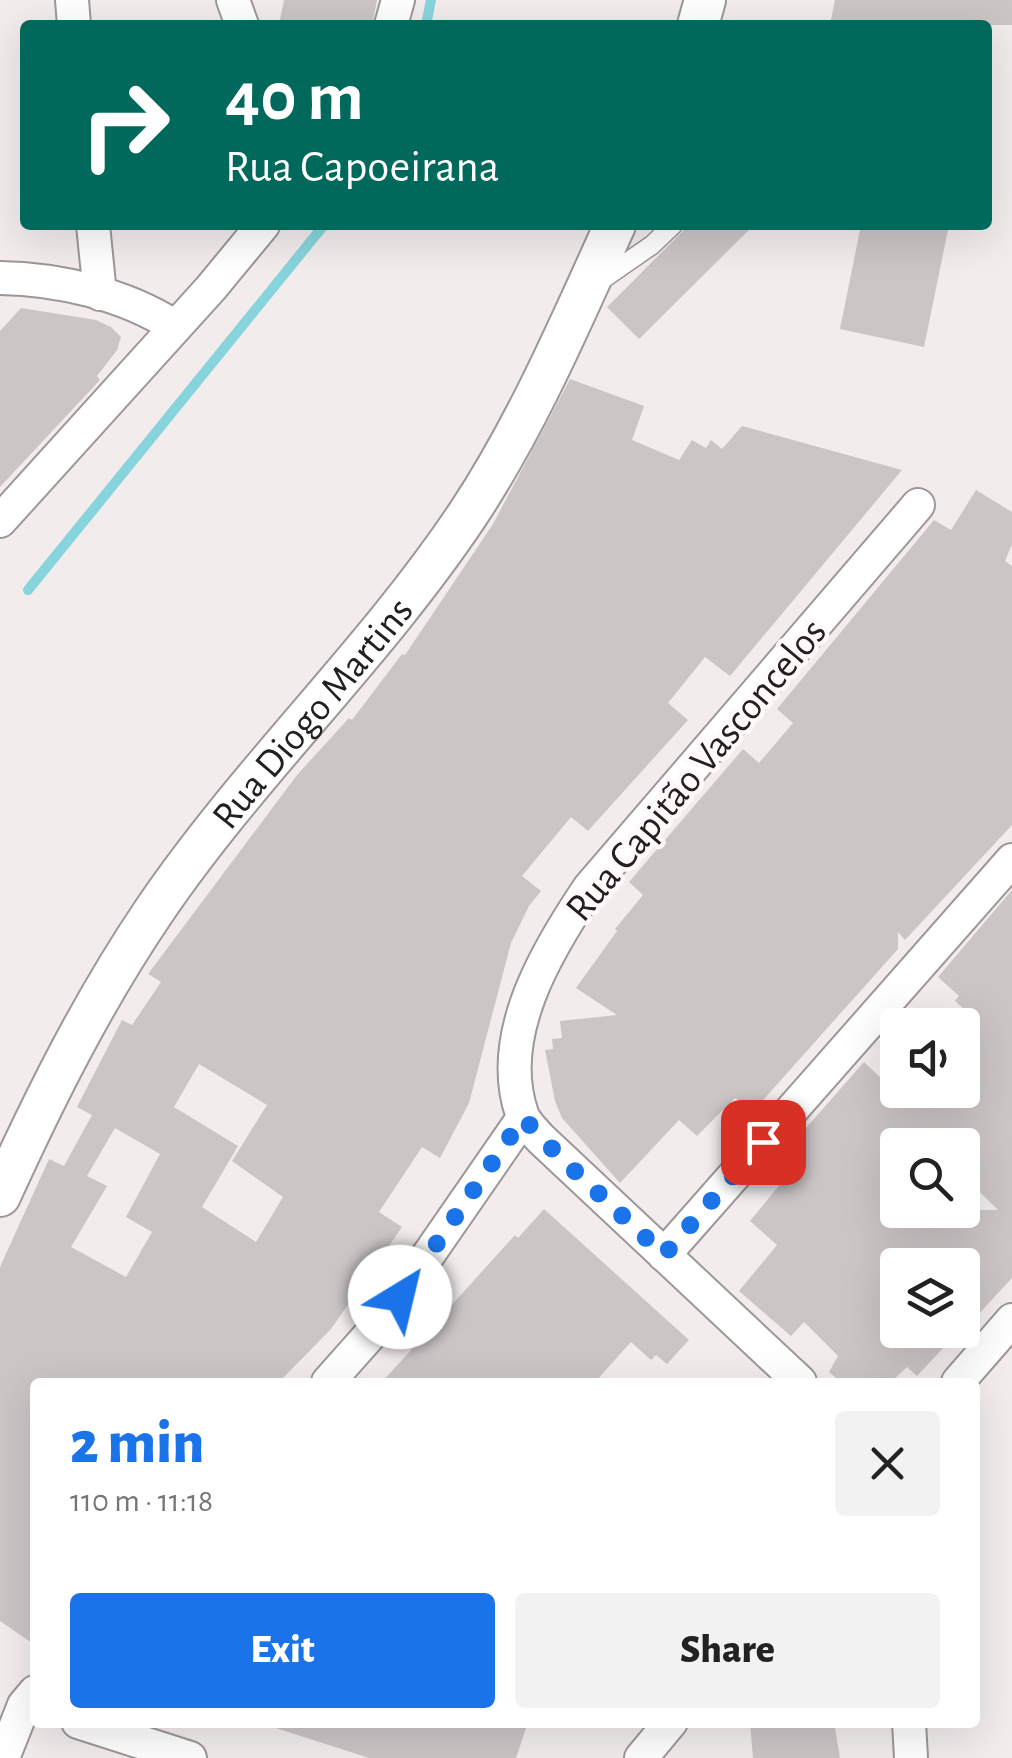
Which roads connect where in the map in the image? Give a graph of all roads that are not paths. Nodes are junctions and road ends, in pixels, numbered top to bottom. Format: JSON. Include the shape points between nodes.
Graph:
{"nodes":[{"id":1,"x":94,"y":230,"type":"edge"},
{"id":2,"x":260,"y":230,"type":"edge"},
{"id":3,"x":613,"y":230,"type":"edge"},
{"id":4,"x":667,"y":230,"type":"edge"},
{"id":5,"x":0,"y":278,"type":"edge"},
{"id":6,"x":584,"y":292,"type":"junction"},
{"id":7,"x":100,"y":294,"type":"junction"},
{"id":8,"x":174,"y":326,"type":"junction"},
{"id":9,"x":918,"y":505,"type":"dead end"},
{"id":10,"x":0,"y":521,"type":"edge"},
{"id":11,"x":1012,"y":860,"type":"edge"},
{"id":12,"x":523,"y":1118,"type":"junction"},
{"id":13,"x":0,"y":1196,"type":"edge"},
{"id":14,"x":664,"y":1255,"type":"junction"},
{"id":15,"x":1012,"y":1320,"type":"edge"},
{"id":16,"x":331,"y":1378,"type":"edge"},
{"id":17,"x":796,"y":1378,"type":"edge"},
{"id":18,"x":961,"y":1378,"type":"edge"},
{"id":19,"x":24,"y":1701,"type":"edge"},
{"id":20,"x":97,"y":1728,"type":"edge"},
{"id":21,"x":666,"y":1728,"type":"edge"},
{"id":22,"x":909,"y":1728,"type":"edge"},
{"id":23,"x":3,"y":1758,"type":"edge"},
{"id":24,"x":190,"y":1758,"type":"edge"},
{"id":25,"x":641,"y":1758,"type":"edge"},
{"id":26,"x":911,"y":1758,"type":"edge"}],
"edges":[{"from":1,"to":7,"type":"street"},
{"from":2,"to":8,"type":"street"},
{"from":3,"to":6,"type":"street","name":"Rua Diogo Martins"},
{"from":4,"to":6,"type":"lane"},
{"from":5,"to":7,"type":"street"},
{"from":6,"to":13,"type":"street","name":"Rua Diogo Martins","via":[[468,514],[145,925],[41,1105]]},
{"from":7,"to":8,"type":"street"},
{"from":8,"to":10,"type":"street"},
{"from":9,"to":12,"type":"street","name":"Rua Capitão Vasconcelos","via":[[589,888],[557,935],[516,1047]]},
{"from":11,"to":14,"type":"street"},
{"from":12,"to":14,"type":"street"},
{"from":12,"to":16,"type":"street","via":[[394,1306]]},
{"from":14,"to":17,"type":"street"},
{"from":15,"to":18,"type":"street"},
{"from":19,"to":23,"type":"street"},
{"from":20,"to":24,"type":"street"},
{"from":21,"to":25,"type":"street"},
{"from":22,"to":26,"type":"street"}]}
